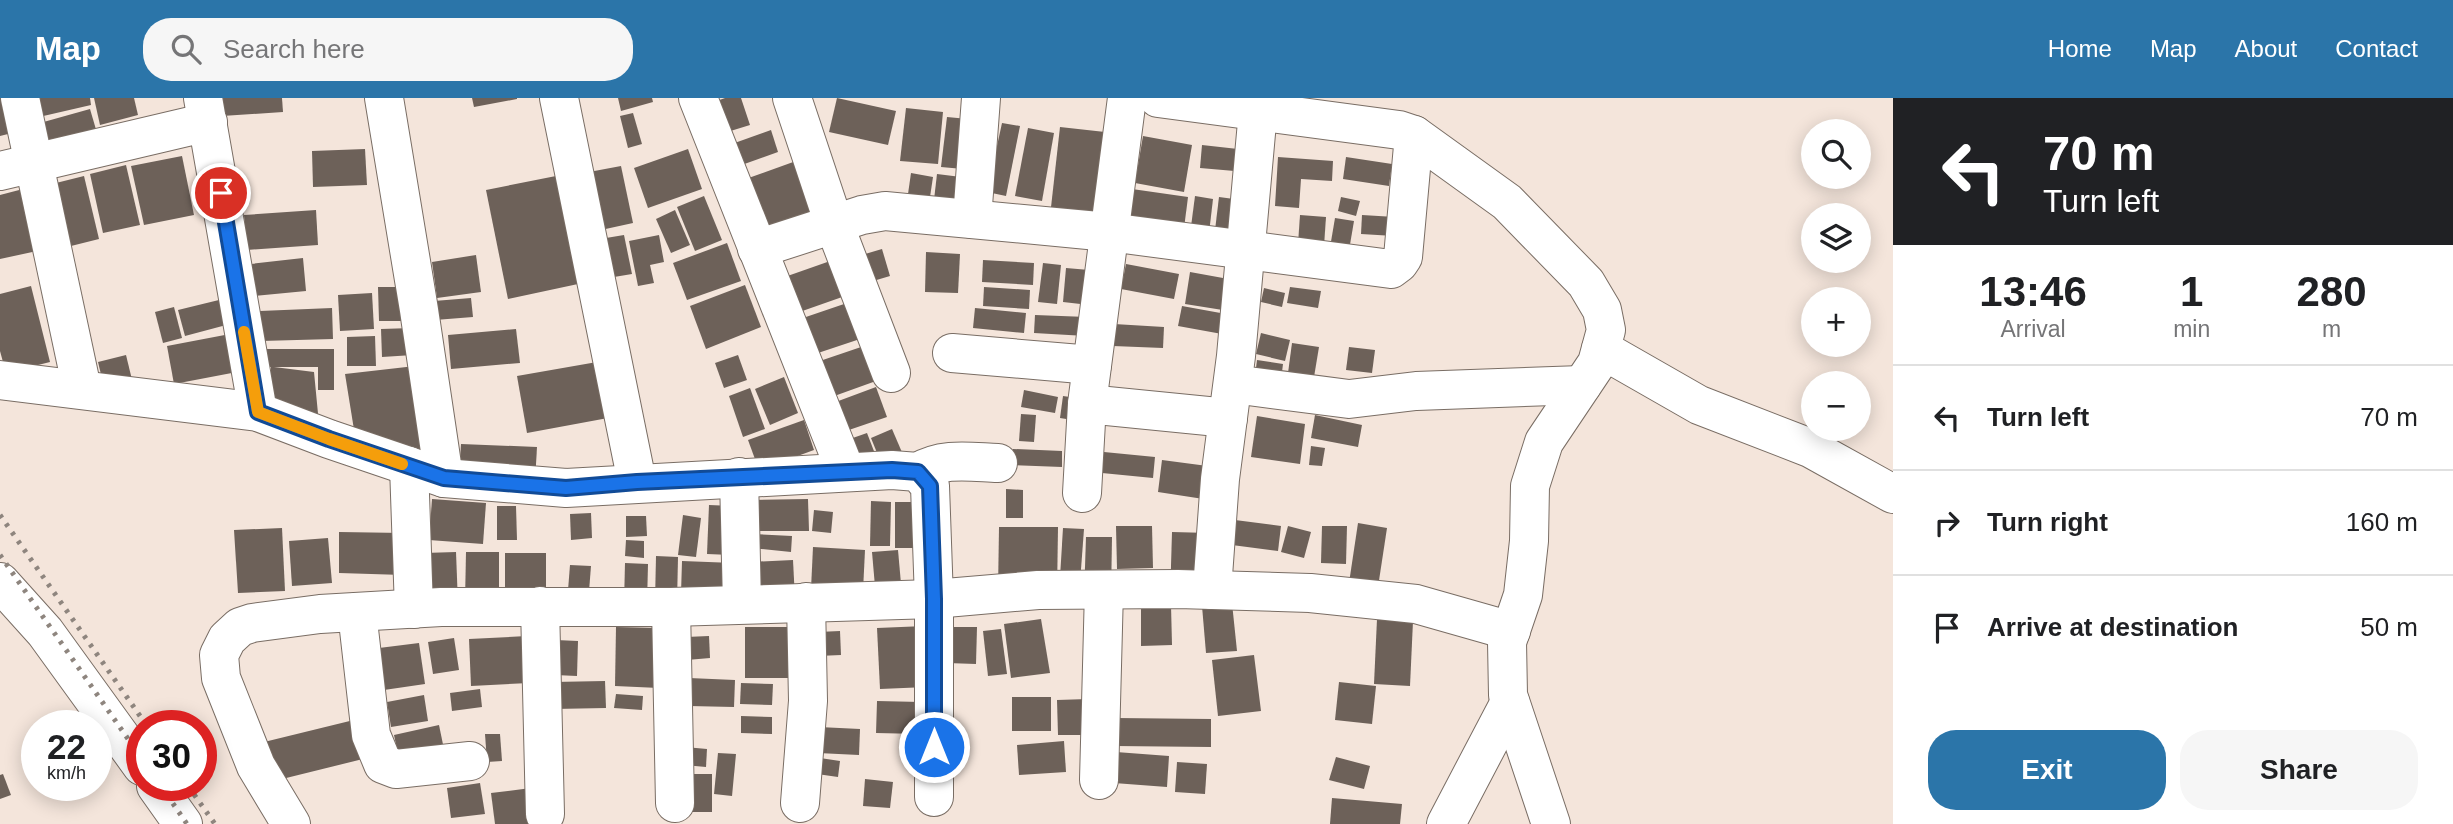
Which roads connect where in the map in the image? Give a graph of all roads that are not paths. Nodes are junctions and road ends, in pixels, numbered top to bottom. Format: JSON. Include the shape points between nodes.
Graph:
{"nodes":[{"id":1,"x":20,"y":98,"type":"edge"},
{"id":2,"x":384,"y":98,"type":"edge"},
{"id":3,"x":559,"y":98,"type":"edge"},
{"id":4,"x":698,"y":98,"type":"edge"},
{"id":5,"x":792,"y":98,"type":"edge"},
{"id":6,"x":981,"y":98,"type":"edge"},
{"id":7,"x":1127,"y":98,"type":"edge"},
{"id":8,"x":1158,"y":98,"type":"edge"},
{"id":9,"x":206,"y":110,"type":"edge"},
{"id":10,"x":1258,"y":111,"type":"junction"},
{"id":11,"x":1413,"y":135,"type":"junction"},
{"id":12,"x":16,"y":167,"type":"edge"},
{"id":13,"x":972,"y":219,"type":"junction"},
{"id":14,"x":834,"y":224,"type":"junction"},
{"id":15,"x":1109,"y":232,"type":"junction"},
{"id":16,"x":757,"y":249,"type":"junction"},
{"id":17,"x":1245,"y":251,"type":"junction"},
{"id":18,"x":1601,"y":348,"type":"junction"},
{"id":19,"x":952,"y":353,"type":"dead end"},
{"id":20,"x":1092,"y":365,"type":"junction"},
{"id":21,"x":891,"y":373,"type":"dead end"},
{"id":22,"x":0,"y":380,"type":"edge"},
{"id":23,"x":1582,"y":385,"type":"junction"},
{"id":24,"x":82,"y":389,"type":"junction"},
{"id":25,"x":1230,"y":401,"type":"junction"},
{"id":26,"x":1087,"y":404,"type":"junction"},
{"id":27,"x":258,"y":412,"type":"junction"},
{"id":28,"x":998,"y":463,"type":"dead end"},
{"id":29,"x":427,"y":472,"type":"junction"},
{"id":30,"x":846,"y":472,"type":"junction"},
{"id":31,"x":918,"y":472,"type":"junction"},
{"id":32,"x":739,"y":477,"type":"junction"},
{"id":33,"x":637,"y":482,"type":"junction"},
{"id":34,"x":1082,"y":493,"type":"dead end"},
{"id":35,"x":1893,"y":495,"type":"edge"},
{"id":36,"x":0,"y":582,"type":"edge"},
{"id":37,"x":1104,"y":590,"type":"junction"},
{"id":38,"x":1212,"y":590,"type":"junction"},
{"id":39,"x":934,"y":599,"type":"junction"},
{"id":40,"x":806,"y":602,"type":"junction"},
{"id":41,"x":742,"y":604,"type":"junction"},
{"id":42,"x":540,"y":606,"type":"junction"},
{"id":43,"x":671,"y":607,"type":"junction"},
{"id":44,"x":414,"y":609,"type":"junction"},
{"id":45,"x":356,"y":612,"type":"junction"},
{"id":46,"x":1511,"y":632,"type":"junction"},
{"id":47,"x":1510,"y":702,"type":"junction"},
{"id":48,"x":126,"y":744,"type":"edge"},
{"id":49,"x":470,"y":761,"type":"dead end"},
{"id":50,"x":1100,"y":780,"type":"dead end"},
{"id":51,"x":934,"y":796,"type":"dead end"},
{"id":52,"x":167,"y":801,"type":"edge"},
{"id":53,"x":675,"y":803,"type":"dead end"},
{"id":54,"x":800,"y":803,"type":"dead end"},
{"id":55,"x":545,"y":814,"type":"dead end"},
{"id":56,"x":183,"y":824,"type":"edge"},
{"id":57,"x":291,"y":824,"type":"edge"},
{"id":58,"x":1446,"y":824,"type":"edge"},
{"id":59,"x":1552,"y":824,"type":"edge"}],
"edges":[{"from":1,"to":12,"type":"street"},
{"from":2,"to":29,"type":"street","via":[[419,310]]},
{"from":3,"to":33,"type":"street"},
{"from":4,"to":16,"type":"street"},
{"from":5,"to":14,"type":"street"},
{"from":6,"to":13,"type":"street"},
{"from":7,"to":15,"type":"street"},
{"from":8,"to":10,"type":"street"},
{"from":9,"to":12,"type":"street"},
{"from":9,"to":27,"type":"street"},
{"from":10,"to":11,"type":"street"},
{"from":10,"to":17,"type":"street"},
{"from":11,"to":17,"type":"street","via":[[1403,257],[1391,269]]},
{"from":11,"to":18,"type":"street","via":[[1507,202],[1586,283],[1602,310],[1606,330]]},
{"from":12,"to":24,"type":"street"},
{"from":13,"to":14,"type":"street","via":[[885,211]]},
{"from":13,"to":15,"type":"street"},
{"from":14,"to":16,"type":"street"},
{"from":14,"to":21,"type":"street"},
{"from":15,"to":17,"type":"street"},
{"from":15,"to":20,"type":"street"},
{"from":16,"to":30,"type":"street"},
{"from":17,"to":25,"type":"street"},
{"from":18,"to":23,"type":"street"},
{"from":18,"to":35,"type":"street","via":[[1699,405],[1810,448]]},
{"from":19,"to":20,"type":"street"},
{"from":20,"to":26,"type":"street"},
{"from":22,"to":24,"type":"street"},
{"from":23,"to":25,"type":"street"},
{"from":23,"to":46,"type":"street","via":[[1544,442],[1530,486],[1523,595]]},
{"from":24,"to":27,"type":"street"},
{"from":25,"to":26,"type":"street"},
{"from":25,"to":38,"type":"street"},
{"from":26,"to":34,"type":"street"},
{"from":27,"to":29,"type":"street"},
{"from":28,"to":31,"type":"street","via":[[944,462]]},
{"from":29,"to":33,"type":"street","via":[[566,488]]},
{"from":29,"to":44,"type":"street"},
{"from":30,"to":31,"type":"street"},
{"from":30,"to":32,"type":"street"},
{"from":31,"to":39,"type":"street","via":[[930,486]]},
{"from":32,"to":33,"type":"street"},
{"from":32,"to":41,"type":"street"},
{"from":36,"to":48,"type":"street","via":[[45,632]]},
{"from":37,"to":38,"type":"street"},
{"from":37,"to":39,"type":"street"},
{"from":37,"to":50,"type":"street"},
{"from":38,"to":46,"type":"street","via":[[1310,593],[1416,604]]},
{"from":39,"to":40,"type":"street"},
{"from":39,"to":51,"type":"street"},
{"from":40,"to":41,"type":"street"},
{"from":40,"to":54,"type":"street","via":[[808,701]]},
{"from":41,"to":43,"type":"street"},
{"from":42,"to":43,"type":"street"},
{"from":42,"to":44,"type":"street"},
{"from":42,"to":55,"type":"street"},
{"from":43,"to":53,"type":"street"},
{"from":44,"to":45,"type":"street"},
{"from":45,"to":49,"type":"street","via":[[371,735],[383,764],[396,769]]},
{"from":45,"to":57,"type":"street","via":[[252,623],[227,639],[219,655],[221,678],[256,766]]},
{"from":46,"to":47,"type":"street","via":[[1507,642]]},
{"from":47,"to":58,"type":"street"},
{"from":47,"to":59,"type":"street"},
{"from":52,"to":56,"type":"street"}]}
